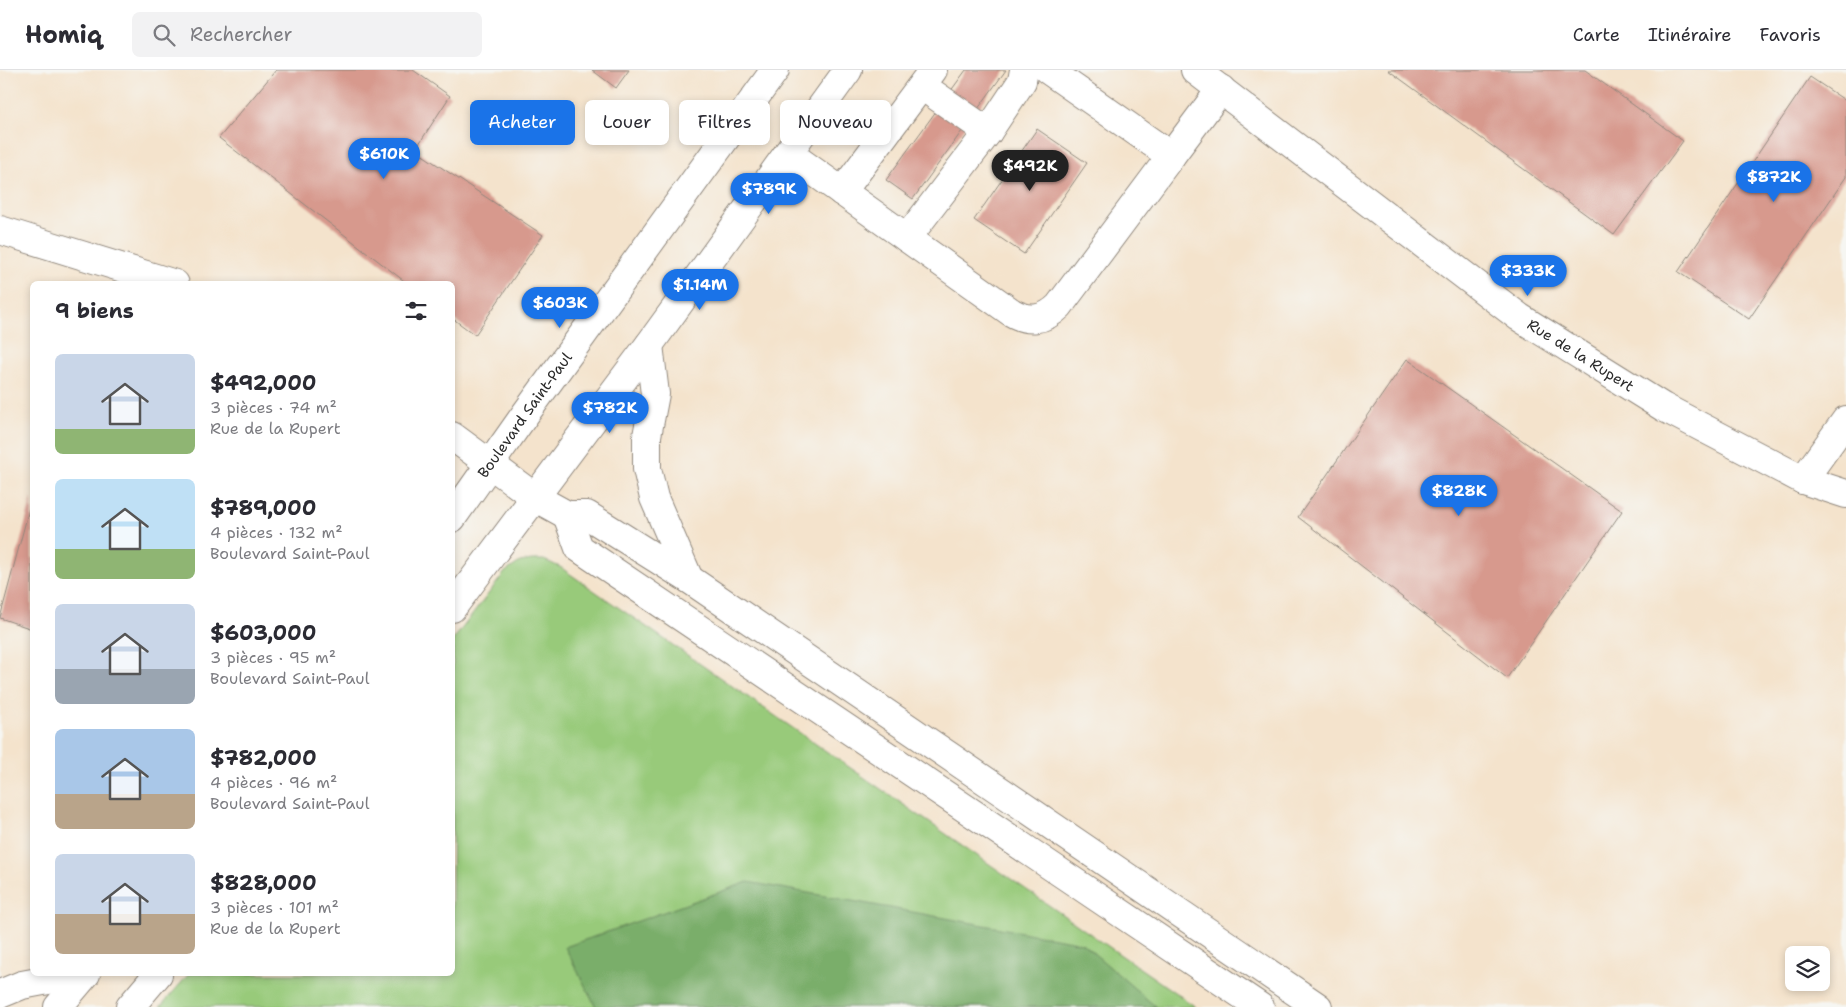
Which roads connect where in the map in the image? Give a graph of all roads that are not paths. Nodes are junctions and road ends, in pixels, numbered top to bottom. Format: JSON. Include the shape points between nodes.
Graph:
{"nodes":[{"id":1,"x":775,"y":70,"type":"edge"},
{"id":2,"x":848,"y":70,"type":"edge"},
{"id":3,"x":1024,"y":70,"type":"edge"},
{"id":4,"x":1048,"y":70,"type":"edge"},
{"id":5,"x":1194,"y":70,"type":"edge"},
{"id":6,"x":927,"y":78,"type":"edge"},
{"id":7,"x":1221,"y":89,"type":"junction"},
{"id":8,"x":988,"y":132,"type":"junction"},
{"id":9,"x":788,"y":153,"type":"junction"},
{"id":10,"x":1171,"y":156,"type":"junction"},
{"id":11,"x":842,"y":192,"type":"junction"},
{"id":12,"x":0,"y":230,"type":"edge"},
{"id":13,"x":907,"y":238,"type":"junction"},
{"id":14,"x":165,"y":281,"type":"edge"},
{"id":15,"x":649,"y":345,"type":"junction"},
{"id":16,"x":1846,"y":420,"type":"edge"},
{"id":17,"x":455,"y":438,"type":"edge"},
{"id":18,"x":490,"y":464,"type":"junction"},
{"id":19,"x":1803,"y":480,"type":"junction"},
{"id":20,"x":1846,"y":494,"type":"edge"},
{"id":21,"x":536,"y":498,"type":"junction"},
{"id":22,"x":455,"y":514,"type":"edge"},
{"id":23,"x":567,"y":515,"type":"junction"},
{"id":24,"x":690,"y":579,"type":"junction"},
{"id":25,"x":455,"y":604,"type":"edge"},
{"id":26,"x":69,"y":976,"type":"edge"},
{"id":27,"x":84,"y":976,"type":"edge"},
{"id":28,"x":156,"y":976,"type":"edge"},
{"id":29,"x":0,"y":994,"type":"edge"},
{"id":30,"x":58,"y":1007,"type":"edge"},
{"id":31,"x":130,"y":1007,"type":"edge"},
{"id":32,"x":1260,"y":1007,"type":"edge"},
{"id":33,"x":1318,"y":1007,"type":"edge"}],
"edges":[{"from":1,"to":18,"type":"main road","name":"Boulevard Saint-Paul"},
{"from":2,"to":9,"type":"main road"},
{"from":3,"to":8,"type":"main road","via":[[1022,81]]},
{"from":4,"to":10,"type":"main road"},
{"from":5,"to":7,"type":"main road","name":"Rue de la Rupert"},
{"from":6,"to":8,"type":"main road"},
{"from":6,"to":11,"type":"main road"},
{"from":7,"to":10,"type":"main road"},
{"from":7,"to":19,"type":"main road","name":"Rue de la Rupert","via":[[1519,317],[1663,407]]},
{"from":8,"to":13,"type":"main road"},
{"from":9,"to":11,"type":"main road"},
{"from":9,"to":15,"type":"main road"},
{"from":10,"to":13,"type":"main road","via":[[1059,306],[1041,318],[1026,319],[1011,312]]},
{"from":11,"to":13,"type":"main road"},
{"from":12,"to":14,"type":"main road"},
{"from":15,"to":21,"type":"main road"},
{"from":15,"to":24,"type":"main road","via":[[655,394],[647,436],[647,469],[654,498]]},
{"from":16,"to":19,"type":"main road"},
{"from":17,"to":18,"type":"main road"},
{"from":18,"to":21,"type":"main road"},
{"from":18,"to":22,"type":"main road","name":"Boulevard Saint-Paul"},
{"from":19,"to":20,"type":"main road","name":"Rue de la Rupert"},
{"from":21,"to":23,"type":"main road"},
{"from":21,"to":25,"type":"main road"},
{"from":23,"to":24,"type":"main road","via":[[587,515]]},
{"from":23,"to":32,"type":"main road","via":[[579,548]]},
{"from":24,"to":33,"type":"main road"},
{"from":26,"to":29,"type":"main road","via":[[22,985]]},
{"from":27,"to":30,"type":"main road"},
{"from":28,"to":31,"type":"main road"}]}
